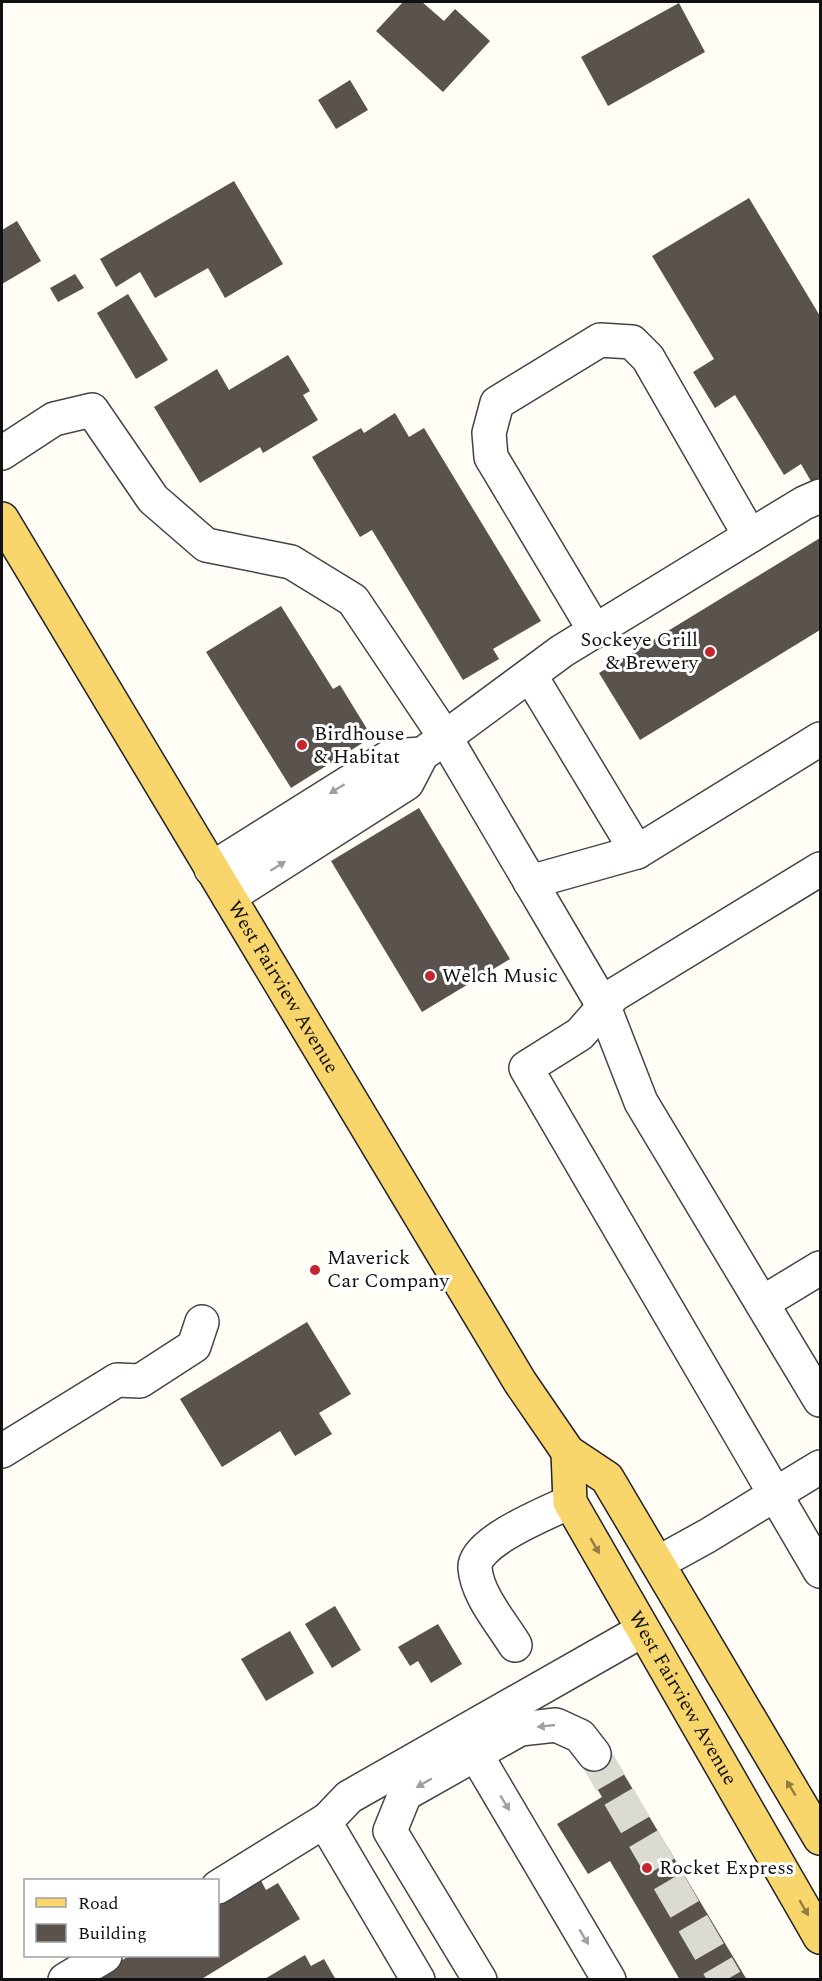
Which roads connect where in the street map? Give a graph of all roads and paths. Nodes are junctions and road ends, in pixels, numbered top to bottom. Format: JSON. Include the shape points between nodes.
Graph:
{"nodes":[{"id":1,"x":2,"y":453,"type":"edge"},
{"id":2,"x":820,"y":496,"type":"edge"},
{"id":3,"x":2,"y":519,"type":"edge"},
{"id":4,"x":750,"y":536,"type":"junction"},
{"id":5,"x":595,"y":631,"type":"junction"},
{"id":6,"x":530,"y":675,"type":"junction"},
{"id":7,"x":820,"y":739,"type":"edge"},
{"id":8,"x":433,"y":746,"type":"junction"},
{"id":9,"x":637,"y":852,"type":"junction"},
{"id":10,"x":211,"y":869,"type":"junction"},
{"id":11,"x":820,"y":869,"type":"edge"},
{"id":12,"x":530,"y":882,"type":"junction"},
{"id":13,"x":229,"y":897,"type":"junction"},
{"id":14,"x":604,"y":1007,"type":"junction"},
{"id":15,"x":820,"y":1268,"type":"edge"},
{"id":16,"x":762,"y":1302,"type":"junction"},
{"id":17,"x":202,"y":1322,"type":"dead end"},
{"id":18,"x":820,"y":1400,"type":"edge"},
{"id":19,"x":2,"y":1451,"type":"edge"},
{"id":20,"x":568,"y":1452,"type":"junction"},
{"id":21,"x":820,"y":1467,"type":"edge"},
{"id":22,"x":775,"y":1495,"type":"junction"},
{"id":23,"x":570,"y":1502,"type":"junction"},
{"id":24,"x":658,"y":1563,"type":"junction"},
{"id":25,"x":820,"y":1570,"type":"edge"},
{"id":26,"x":643,"y":1630,"type":"junction"},
{"id":27,"x":515,"y":1645,"type":"dead end"},
{"id":28,"x":475,"y":1753,"type":"junction"},
{"id":29,"x":594,"y":1754,"type":"tunnel mouth"},
{"id":30,"x":328,"y":1819,"type":"junction"},
{"id":31,"x":820,"y":1838,"type":"edge"},
{"id":32,"x":219,"y":1886,"type":"edge"},
{"id":33,"x":448,"y":1926,"type":"junction"},
{"id":34,"x":820,"y":1937,"type":"edge"},
{"id":35,"x":103,"y":1957,"type":"edge"},
{"id":36,"x":410,"y":1967,"type":"edge"},
{"id":37,"x":65,"y":1980,"type":"edge"},
{"id":38,"x":480,"y":1980,"type":"edge"},
{"id":39,"x":609,"y":1980,"type":"edge"}],
"edges":[{"from":1,"to":8,"type":"lane","via":[[54,419],[92,410],[153,499],[206,545],[291,562],[353,600]]},
{"from":2,"to":4,"type":"lane"},
{"from":3,"to":10,"type":"main road","name":"West Fairview Avenue"},
{"from":4,"to":5,"type":"lane"},
{"from":4,"to":5,"type":"lane","via":[[648,358],[632,342],[600,340],[590,345],[497,403],[489,433],[491,456]]},
{"from":5,"to":6,"type":"lane"},
{"from":6,"to":8,"type":"lane"},
{"from":6,"to":9,"type":"lane"},
{"from":7,"to":9,"type":"lane"},
{"from":8,"to":10,"type":"lane","one_way":true,"via":[[391,756]]},
{"from":8,"to":12,"type":"lane"},
{"from":13,"to":8,"type":"lane","one_way":true,"via":[[407,783]]},
{"from":9,"to":12,"type":"lane"},
{"from":10,"to":13,"type":"main road","name":"West Fairview Avenue"},
{"from":11,"to":14,"type":"lane","via":[[614,995]]},
{"from":12,"to":14,"type":"lane"},
{"from":13,"to":20,"type":"main road","name":"West Fairview Avenue","via":[[520,1382]]},
{"from":14,"to":16,"type":"lane","via":[[641,1102]]},
{"from":14,"to":22,"type":"lane","via":[[580,1034],[526,1068]]},
{"from":15,"to":16,"type":"lane"},
{"from":16,"to":18,"type":"lane"},
{"from":17,"to":19,"type":"lane","via":[[194,1346],[140,1381],[117,1380]]},
{"from":20,"to":23,"type":"main road","name":"West Fairview Avenue"},
{"from":20,"to":24,"type":"main road","name":"West Fairview Avenue","via":[[607,1479]]},
{"from":21,"to":22,"type":"lane"},
{"from":22,"to":24,"type":"lane"},
{"from":22,"to":25,"type":"lane"},
{"from":23,"to":26,"type":"main road","name":"West Fairview Avenue","one_way":true},
{"from":23,"to":27,"type":"lane","via":[[506,1534],[482,1550],[474,1566],[480,1588]]},
{"from":31,"to":24,"type":"main road","name":"West Fairview Avenue","one_way":true},
{"from":26,"to":30,"type":"lane","via":[[349,1797]]},
{"from":26,"to":34,"type":"main road","name":"West Fairview Avenue","one_way":true},
{"from":29,"to":28,"type":"lane","one_way":true,"via":[[580,1736],[556,1725],[520,1730]]},
{"from":28,"to":33,"type":"lane","one_way":true,"via":[[405,1794],[390,1831]]},
{"from":28,"to":39,"type":"lane","one_way":true},
{"from":30,"to":32,"type":"lane"},
{"from":30,"to":36,"type":"lane","via":[[329,1829]]},
{"from":33,"to":36,"type":"lane"},
{"from":33,"to":38,"type":"lane"},
{"from":35,"to":37,"type":"lane"}]}
